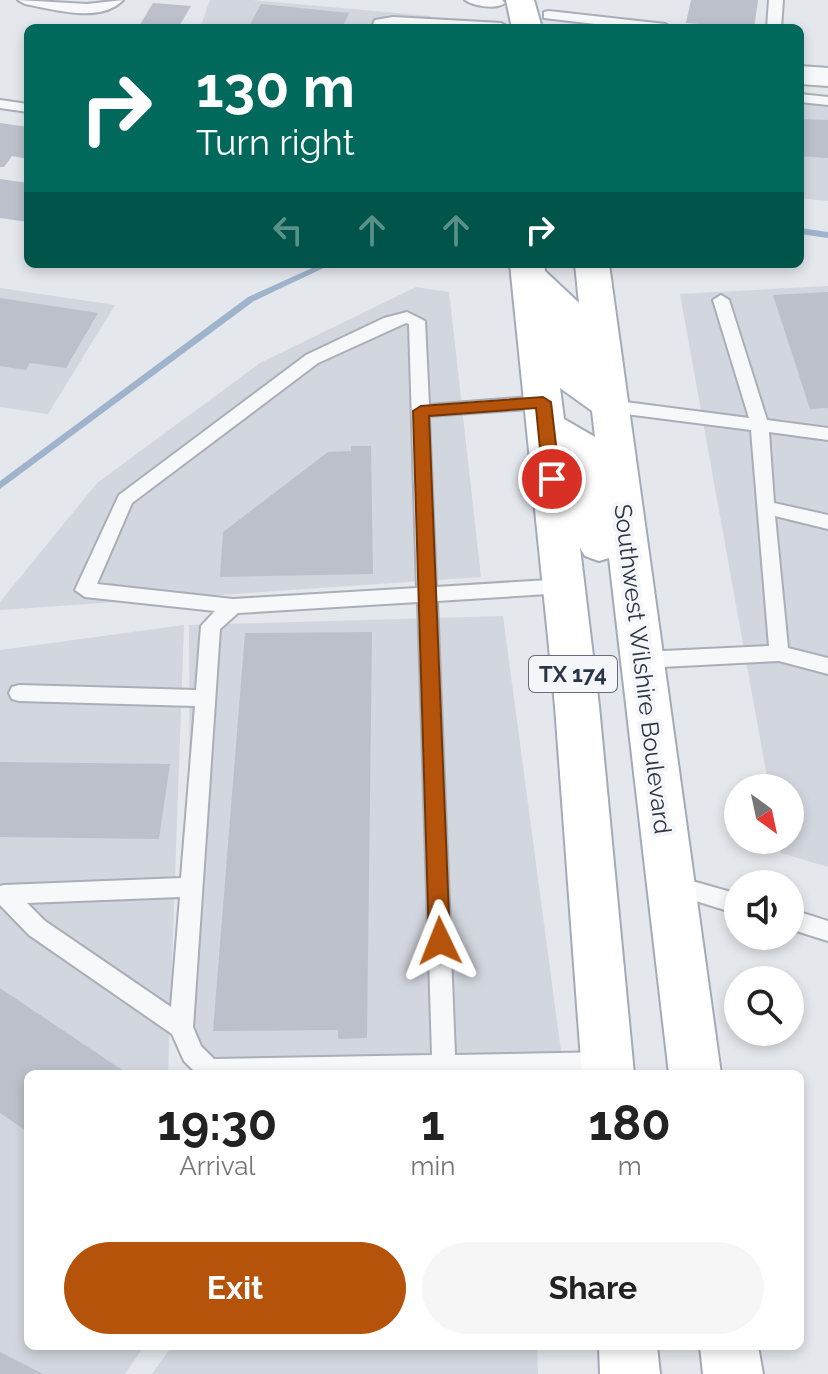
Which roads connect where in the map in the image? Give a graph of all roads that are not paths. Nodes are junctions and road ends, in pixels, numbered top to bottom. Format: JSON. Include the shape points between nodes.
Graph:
{"nodes":[{"id":1,"x":25,"y":0,"type":"edge"},
{"id":2,"x":116,"y":0,"type":"edge"},
{"id":3,"x":776,"y":0,"type":"edge"},
{"id":4,"x":516,"y":13,"type":"edge"},
{"id":5,"x":380,"y":24,"type":"edge"},
{"id":6,"x":625,"y":24,"type":"edge"},
{"id":7,"x":774,"y":24,"type":"edge"},
{"id":8,"x":804,"y":75,"type":"edge"},
{"id":9,"x":828,"y":77,"type":"edge"},
{"id":10,"x":804,"y":98,"type":"edge"},
{"id":11,"x":828,"y":101,"type":"edge"},
{"id":12,"x":0,"y":104,"type":"edge"},
{"id":13,"x":24,"y":107,"type":"edge"},
{"id":14,"x":593,"y":268,"type":"edge"},
{"id":15,"x":528,"y":269,"type":"edge"},
{"id":16,"x":721,"y":300,"type":"dead end"},
{"id":17,"x":610,"y":406,"type":"junction"},
{"id":18,"x":421,"y":411,"type":"junction"},
{"id":19,"x":544,"y":414,"type":"junction"},
{"id":20,"x":760,"y":426,"type":"junction"},
{"id":21,"x":828,"y":434,"type":"edge"},
{"id":22,"x":765,"y":507,"type":"junction"},
{"id":23,"x":828,"y":522,"type":"edge"},
{"id":24,"x":564,"y":586,"type":"junction"},
{"id":25,"x":427,"y":593,"type":"junction"},
{"id":26,"x":635,"y":600,"type":"junction"},
{"id":27,"x":233,"y":606,"type":"junction"},
{"id":28,"x":779,"y":653,"type":"junction"},
{"id":29,"x":642,"y":660,"type":"junction"},
{"id":30,"x":828,"y":666,"type":"edge"},
{"id":31,"x":19,"y":693,"type":"dead end"},
{"id":32,"x":205,"y":698,"type":"junction"},
{"id":33,"x":671,"y":884,"type":"junction"},
{"id":34,"x":191,"y":887,"type":"junction"},
{"id":35,"x":724,"y":900,"type":"edge"},
{"id":36,"x":804,"y":923,"type":"edge"},
{"id":37,"x":828,"y":931,"type":"edge"},
{"id":38,"x":181,"y":1027,"type":"junction"},
{"id":39,"x":444,"y":1067,"type":"junction"},
{"id":40,"x":608,"y":1069,"type":"edge"},
{"id":41,"x":694,"y":1070,"type":"edge"},
{"id":42,"x":628,"y":1350,"type":"edge"},
{"id":43,"x":730,"y":1350,"type":"edge"},
{"id":44,"x":630,"y":1374,"type":"edge"},
{"id":45,"x":733,"y":1374,"type":"edge"}],
"edges":[{"from":1,"to":2,"type":"lane","via":[[90,9],[112,6]]},
{"from":3,"to":7,"type":"lane"},
{"from":4,"to":5,"type":"lane"},
{"from":4,"to":6,"type":"lane"},
{"from":8,"to":9,"type":"street"},
{"from":10,"to":11,"type":"lane"},
{"from":12,"to":13,"type":"lane"},
{"from":14,"to":17,"type":"main road","name":"Southwest Wilshire Boulevard","number":"TX 174"},
{"from":15,"to":17,"type":"main road","via":[[565,308],[574,381]]},
{"from":15,"to":19,"type":"main road","number":"TX 174"},
{"from":16,"to":20,"type":"lane"},
{"from":17,"to":20,"type":"lane"},
{"from":17,"to":26,"type":"main road","name":"Southwest Wilshire Boulevard","number":"TX 174"},
{"from":18,"to":19,"type":"lane"},
{"from":18,"to":25,"type":"lane"},
{"from":18,"to":27,"type":"lane","via":[[417,321],[407,317],[312,359],[125,499],[85,590]]},
{"from":19,"to":24,"type":"main road","number":"TX 174"},
{"from":19,"to":26,"type":"main road","via":[[582,447],[602,561]]},
{"from":20,"to":21,"type":"lane"},
{"from":20,"to":22,"type":"lane"},
{"from":22,"to":23,"type":"lane"},
{"from":22,"to":28,"type":"lane"},
{"from":24,"to":25,"type":"lane"},
{"from":24,"to":40,"type":"main road","number":"TX 174"},
{"from":25,"to":27,"type":"lane"},
{"from":25,"to":39,"type":"lane"},
{"from":26,"to":29,"type":"main road","name":"Southwest Wilshire Boulevard","number":"TX 174"},
{"from":27,"to":32,"type":"lane","via":[[211,626]]},
{"from":28,"to":29,"type":"lane"},
{"from":28,"to":30,"type":"lane"},
{"from":29,"to":33,"type":"main road","name":"Southwest Wilshire Boulevard","number":"TX 174"},
{"from":31,"to":32,"type":"lane"},
{"from":32,"to":34,"type":"lane"},
{"from":33,"to":35,"type":"lane"},
{"from":33,"to":41,"type":"main road","name":"Southwest Wilshire Boulevard","number":"TX 174"},
{"from":34,"to":38,"type":"lane"},
{"from":34,"to":38,"type":"lane","via":[[4,894],[37,928]]},
{"from":36,"to":37,"type":"lane"},
{"from":38,"to":39,"type":"lane","via":[[192,1053],[209,1070]]},
{"from":39,"to":40,"type":"lane"},
{"from":42,"to":44,"type":"main road"},
{"from":43,"to":45,"type":"main road"}]}
